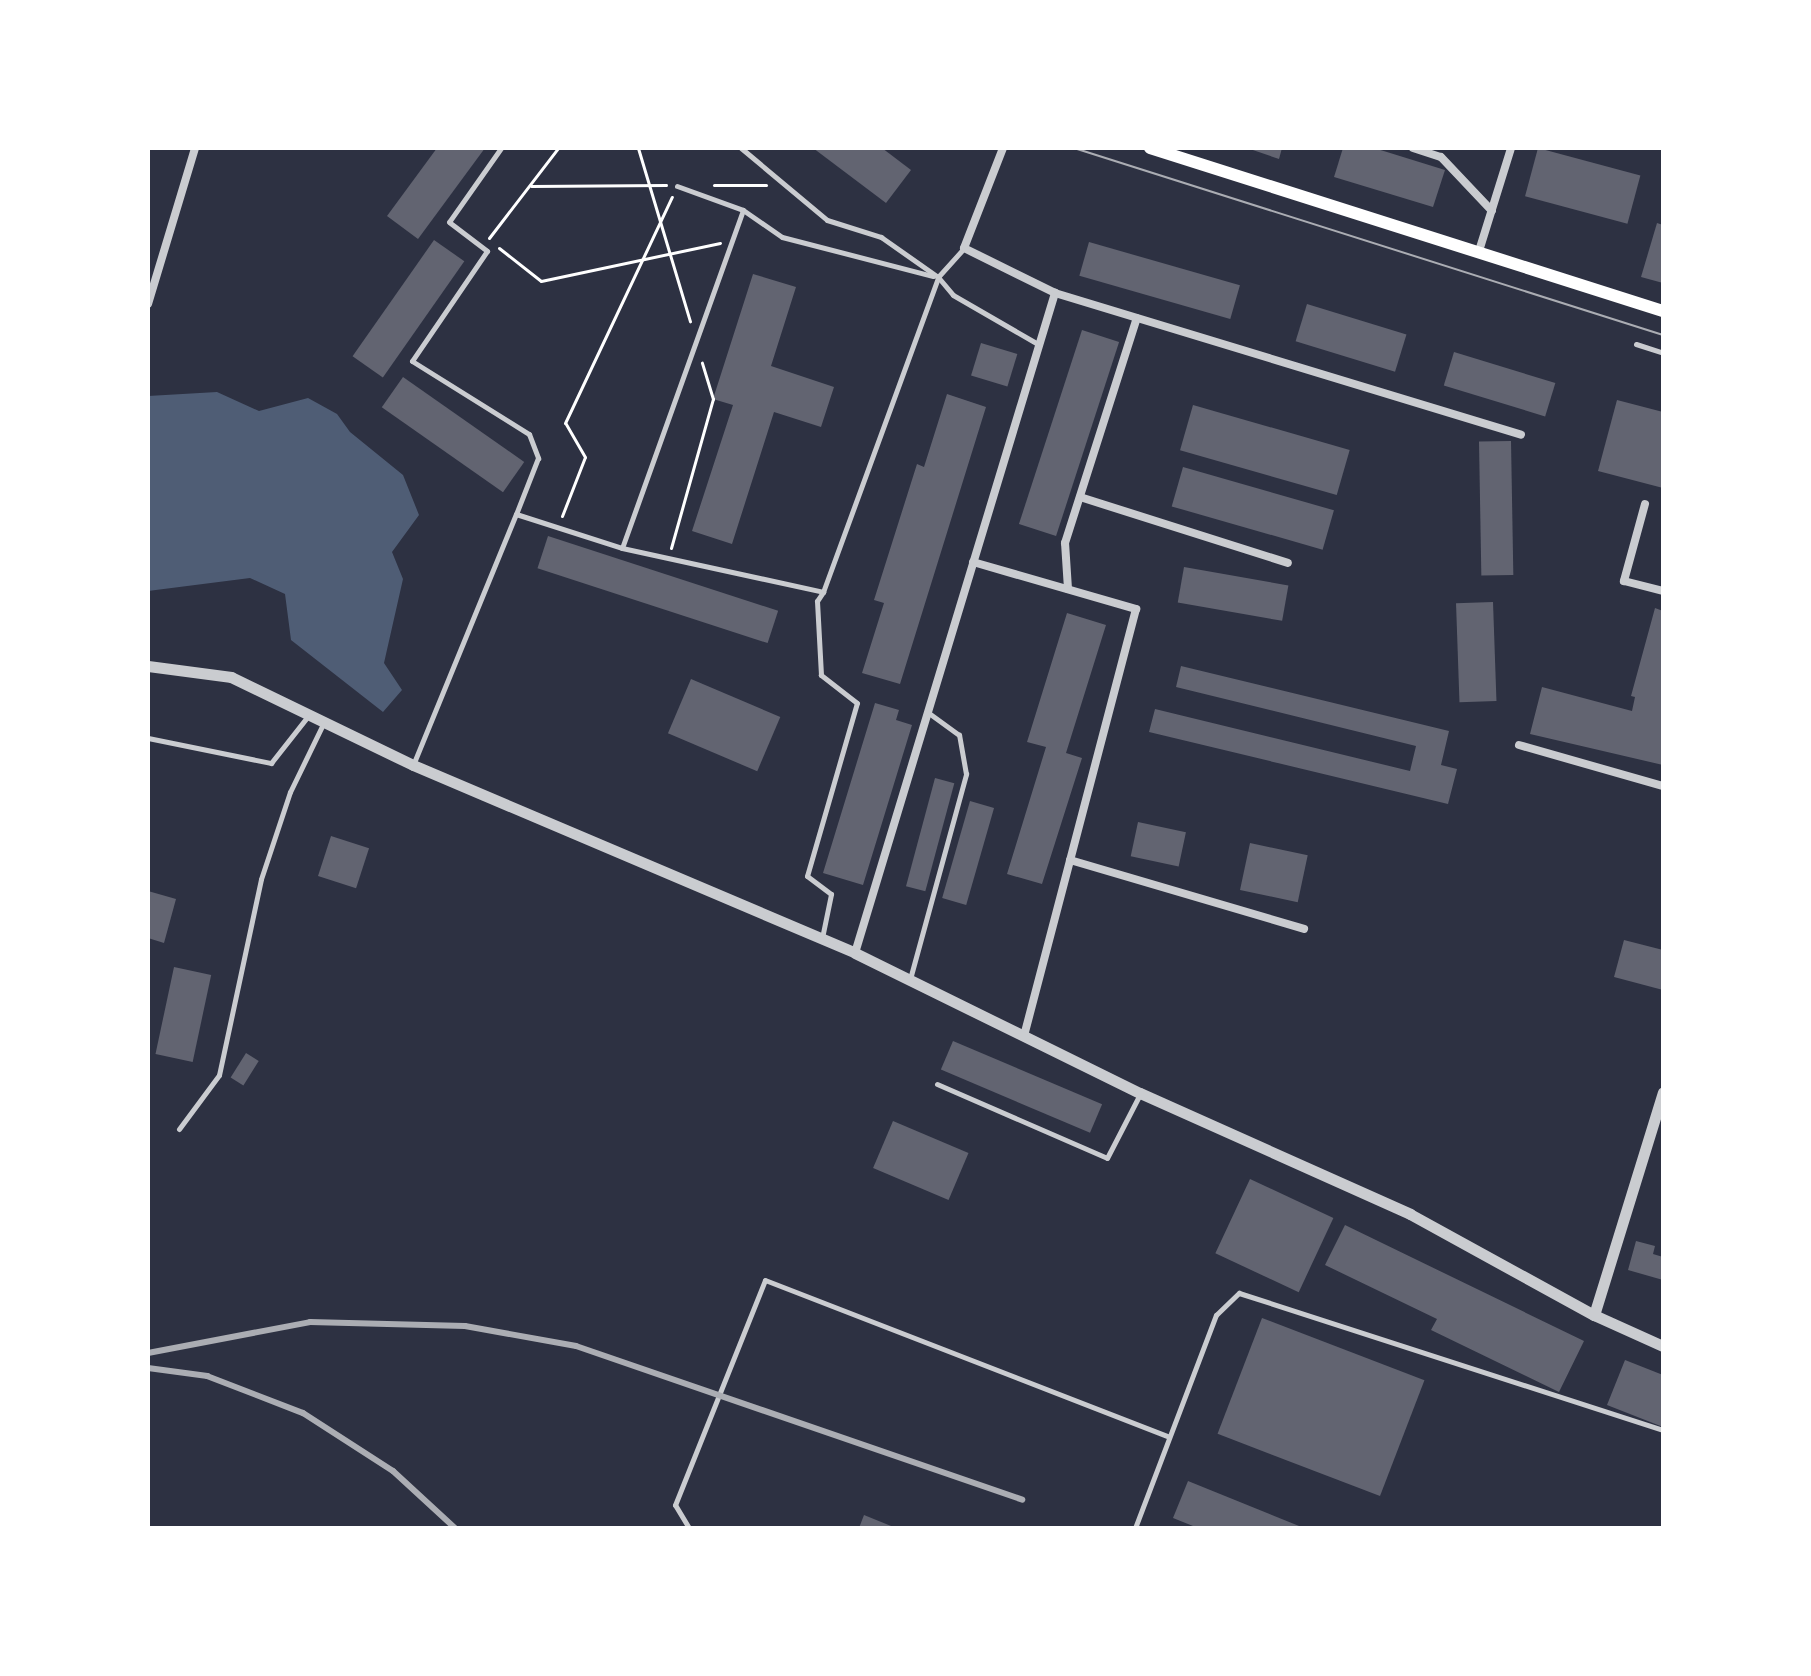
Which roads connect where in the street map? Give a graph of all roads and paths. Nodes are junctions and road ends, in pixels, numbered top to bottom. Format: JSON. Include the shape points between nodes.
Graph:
{"nodes":[{"id":1,"x":195,"y":148,"type":"edge"},
{"id":2,"x":501,"y":148,"type":"edge"},
{"id":3,"x":558,"y":148,"type":"edge"},
{"id":4,"x":741,"y":148,"type":"edge"},
{"id":5,"x":1003,"y":148,"type":"edge"},
{"id":6,"x":1150,"y":148,"type":"edge"},
{"id":7,"x":1413,"y":148,"type":"edge"},
{"id":8,"x":1511,"y":148,"type":"edge"},
{"id":9,"x":710,"y":185,"type":"dead end"},
{"id":10,"x":786,"y":185,"type":"junction"},
{"id":11,"x":531,"y":186,"type":"junction"},
{"id":12,"x":678,"y":186,"type":"junction"},
{"id":13,"x":743,"y":210,"type":"junction"},
{"id":14,"x":1492,"y":211,"type":"junction"},
{"id":15,"x":732,"y":241,"type":"junction"},
{"id":16,"x":964,"y":248,"type":"junction"},
{"id":17,"x":1479,"y":251,"type":"junction"},
{"id":18,"x":642,"y":260,"type":"junction"},
{"id":19,"x":938,"y":277,"type":"junction"},
{"id":20,"x":1055,"y":293,"type":"junction"},
{"id":21,"x":148,"y":304,"type":"edge"},
{"id":22,"x":1663,"y":311,"type":"edge"},
{"id":23,"x":1137,"y":318,"type":"junction"},
{"id":24,"x":1038,"y":344,"type":"junction"},
{"id":25,"x":1636,"y":344,"type":"dead end"},
{"id":26,"x":1663,"y":353,"type":"edge"},
{"id":27,"x":1521,"y":435,"type":"dead end"},
{"id":28,"x":1080,"y":497,"type":"junction"},
{"id":29,"x":1645,"y":504,"type":"dead end"},
{"id":30,"x":516,"y":514,"type":"junction"},
{"id":31,"x":558,"y":527,"type":"junction"},
{"id":32,"x":622,"y":548,"type":"junction"},
{"id":33,"x":973,"y":562,"type":"junction"},
{"id":34,"x":1288,"y":563,"type":"dead end"},
{"id":35,"x":1068,"y":589,"type":"junction"},
{"id":36,"x":1663,"y":591,"type":"edge"},
{"id":37,"x":823,"y":592,"type":"junction"},
{"id":38,"x":148,"y":666,"type":"edge"},
{"id":39,"x":311,"y":712,"type":"junction"},
{"id":40,"x":928,"y":712,"type":"junction"},
{"id":41,"x":325,"y":719,"type":"junction"},
{"id":42,"x":148,"y":738,"type":"edge"},
{"id":43,"x":1519,"y":745,"type":"dead end"},
{"id":44,"x":413,"y":765,"type":"junction"},
{"id":45,"x":1663,"y":786,"type":"edge"},
{"id":46,"x":1070,"y":860,"type":"junction"},
{"id":47,"x":1304,"y":929,"type":"dead end"},
{"id":48,"x":821,"y":938,"type":"junction"},
{"id":49,"x":855,"y":953,"type":"junction"},
{"id":50,"x":910,"y":980,"type":"junction"},
{"id":51,"x":1024,"y":1036,"type":"junction"},
{"id":52,"x":937,"y":1084,"type":"dead end"},
{"id":53,"x":1663,"y":1092,"type":"edge"},
{"id":54,"x":1140,"y":1093,"type":"junction"},
{"id":55,"x":179,"y":1129,"type":"dead end"},
{"id":56,"x":1594,"y":1315,"type":"junction"},
{"id":57,"x":1663,"y":1346,"type":"edge"},
{"id":58,"x":1663,"y":1430,"type":"edge"},
{"id":59,"x":1169,"y":1437,"type":"junction"},
{"id":60,"x":689,"y":1528,"type":"edge"},
{"id":61,"x":1135,"y":1528,"type":"edge"}],
"edges":[{"from":1,"to":21,"type":"street"},
{"from":2,"to":30,"type":"lane","via":[[449,222],[487,251],[412,361],[529,434],[538,458]]},
{"from":3,"to":11,"type":"path"},
{"from":4,"to":10,"type":"lane"},
{"from":5,"to":16,"type":"street"},
{"from":6,"to":17,"type":"main road"},
{"from":7,"to":14,"type":"street","via":[[1441,157]]},
{"from":8,"to":14,"type":"street"},
{"from":9,"to":10,"type":"path"},
{"from":10,"to":19,"type":"lane","via":[[827,220],[881,237]]},
{"from":11,"to":12,"type":"path"},
{"from":11,"to":18,"type":"path","via":[[488,239],[541,281]]},
{"from":12,"to":13,"type":"lane"},
{"from":12,"to":18,"type":"path"},
{"from":13,"to":15,"type":"lane"},
{"from":13,"to":19,"type":"lane","via":[[782,237]]},
{"from":14,"to":17,"type":"street"},
{"from":15,"to":18,"type":"path"},
{"from":15,"to":32,"type":"lane"},
{"from":16,"to":19,"type":"lane"},
{"from":16,"to":20,"type":"street"},
{"from":17,"to":22,"type":"main road"},
{"from":18,"to":31,"type":"path","via":[[565,423],[585,457]]},
{"from":19,"to":24,"type":"lane","via":[[953,295]]},
{"from":19,"to":37,"type":"lane"},
{"from":20,"to":23,"type":"street"},
{"from":20,"to":24,"type":"street"},
{"from":23,"to":27,"type":"street"},
{"from":23,"to":28,"type":"street"},
{"from":24,"to":33,"type":"street"},
{"from":25,"to":26,"type":"lane"},
{"from":28,"to":34,"type":"street"},
{"from":28,"to":35,"type":"street","via":[[1065,543]]},
{"from":29,"to":36,"type":"street","via":[[1624,581]]},
{"from":30,"to":31,"type":"lane"},
{"from":30,"to":44,"type":"lane"},
{"from":31,"to":32,"type":"lane"},
{"from":32,"to":37,"type":"lane"},
{"from":33,"to":35,"type":"street"},
{"from":33,"to":40,"type":"street"},
{"from":35,"to":46,"type":"street","via":[[1136,609]]},
{"from":37,"to":48,"type":"lane","via":[[817,601],[821,675],[857,703],[807,876],[831,894]]},
{"from":38,"to":39,"type":"street","via":[[231,677]]},
{"from":39,"to":41,"type":"street"},
{"from":39,"to":42,"type":"lane","via":[[271,763]]},
{"from":40,"to":49,"type":"street"},
{"from":40,"to":50,"type":"lane","via":[[959,735],[966,774]]},
{"from":41,"to":44,"type":"street"},
{"from":41,"to":55,"type":"lane","via":[[290,792],[261,879],[219,1075]]},
{"from":43,"to":45,"type":"street"},
{"from":44,"to":48,"type":"street"},
{"from":46,"to":47,"type":"street"},
{"from":46,"to":51,"type":"street"},
{"from":48,"to":49,"type":"street"},
{"from":49,"to":50,"type":"street"},
{"from":50,"to":51,"type":"street"},
{"from":51,"to":54,"type":"street"},
{"from":52,"to":54,"type":"lane","via":[[1107,1158]]},
{"from":53,"to":56,"type":"street"},
{"from":54,"to":56,"type":"street","via":[[1410,1214]]},
{"from":56,"to":57,"type":"street"},
{"from":58,"to":59,"type":"lane","via":[[1239,1293],[1216,1315]]},
{"from":59,"to":60,"type":"lane","via":[[765,1280],[675,1505]]},
{"from":59,"to":61,"type":"lane"}]}
